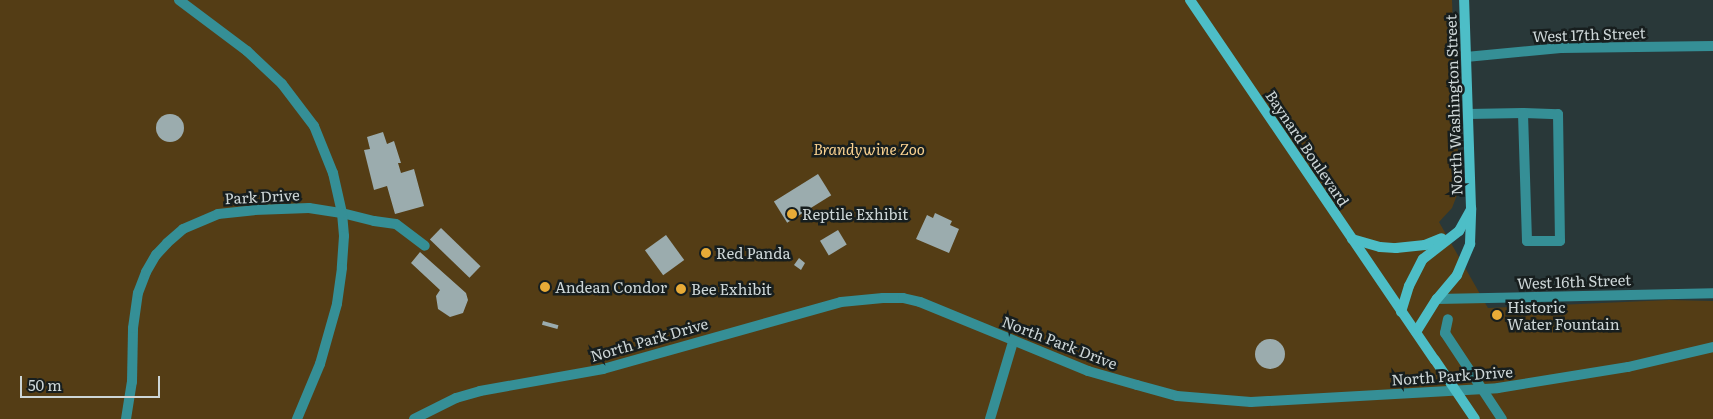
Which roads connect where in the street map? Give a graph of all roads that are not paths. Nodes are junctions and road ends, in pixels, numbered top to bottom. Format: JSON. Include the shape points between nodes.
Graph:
{"nodes":[{"id":1,"x":178,"y":0,"type":"edge"},
{"id":2,"x":1190,"y":0,"type":"edge"},
{"id":3,"x":1464,"y":0,"type":"edge"},
{"id":4,"x":1713,"y":46,"type":"edge"},
{"id":5,"x":1466,"y":56,"type":"junction"},
{"id":6,"x":1468,"y":114,"type":"junction"},
{"id":7,"x":1523,"y":114,"type":"junction"},
{"id":8,"x":1471,"y":208,"type":"junction"},
{"id":9,"x":342,"y":213,"type":"junction"},
{"id":10,"x":1459,"y":231,"type":"junction"},
{"id":11,"x":1352,"y":239,"type":"junction"},
{"id":12,"x":424,"y":246,"type":"dead end"},
{"id":13,"x":1713,"y":293,"type":"edge"},
{"id":14,"x":1437,"y":299,"type":"junction"},
{"id":15,"x":1402,"y":312,"type":"junction"},
{"id":16,"x":1448,"y":319,"type":"dead end"},
{"id":17,"x":1416,"y":332,"type":"junction"},
{"id":18,"x":1013,"y":342,"type":"junction"},
{"id":19,"x":1713,"y":347,"type":"edge"},
{"id":20,"x":126,"y":419,"type":"edge"},
{"id":21,"x":297,"y":419,"type":"edge"},
{"id":22,"x":414,"y":419,"type":"edge"},
{"id":23,"x":990,"y":419,"type":"edge"},
{"id":24,"x":1475,"y":419,"type":"edge"},
{"id":25,"x":1502,"y":419,"type":"edge"}],
"edges":[{"from":1,"to":9,"type":"street","via":[[247,50],[277,78],[300,106],[325,147]]},
{"from":2,"to":11,"type":"street","name":"Baynard Boulevard"},
{"from":3,"to":5,"type":"street","name":"North Washington Street"},
{"from":4,"to":5,"type":"street","name":"West 17th Street","via":[[1561,48]]},
{"from":5,"to":6,"type":"street","name":"North Washington Street"},
{"from":6,"to":7,"type":"street"},
{"from":6,"to":8,"type":"street","name":"North Washington Street"},
{"from":7,"to":7,"type":"street","via":[[1558,114],[1560,241],[1527,241]]},
{"from":8,"to":10,"type":"street","name":"North Washington Street"},
{"from":8,"to":14,"type":"street","name":"North Washington Street","via":[[1470,244],[1464,261]]},
{"from":9,"to":12,"type":"street","name":"Park Drive","via":[[396,224]]},
{"from":9,"to":20,"type":"street","name":"Park Drive","via":[[309,208],[218,214],[183,229],[167,243],[153,260],[138,292]]},
{"from":9,"to":21,"type":"street","via":[[342,268],[337,304],[320,364]]},
{"from":10,"to":11,"type":"street","via":[[1425,245],[1411,247],[1380,247]]},
{"from":10,"to":15,"type":"street","name":"North Washington Street","via":[[1423,259],[1409,286]]},
{"from":11,"to":15,"type":"street","name":"Baynard Boulevard"},
{"from":13,"to":14,"type":"street","name":"West 16th Street"},
{"from":14,"to":17,"type":"street","name":"North Washington Street"},
{"from":15,"to":17,"type":"street"},
{"from":16,"to":25,"type":"street","bridge":true,"via":[[1445,333]]},
{"from":17,"to":24,"type":"street","bridge":true},
{"from":18,"to":19,"type":"street","name":"North Park Drive","via":[[1088,372],[1153,390],[1177,396],[1251,402],[1498,388],[1628,367]]},
{"from":18,"to":22,"type":"street","name":"North Park Drive","via":[[920,302],[903,298],[848,301],[603,369],[480,390]]},
{"from":18,"to":23,"type":"street"}]}
